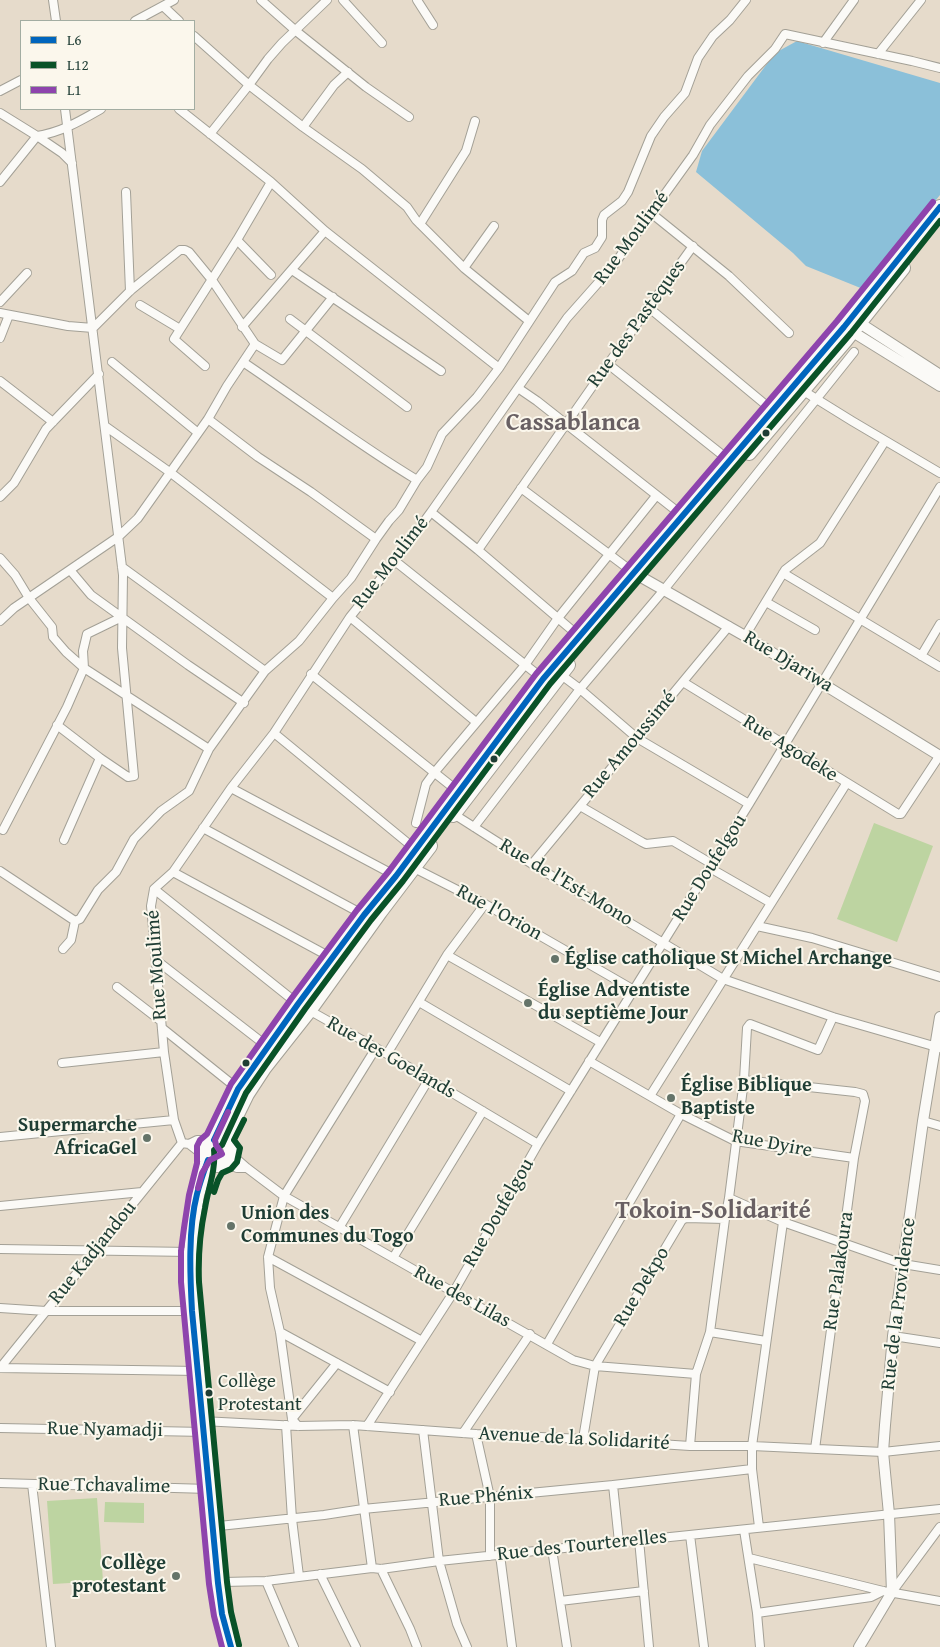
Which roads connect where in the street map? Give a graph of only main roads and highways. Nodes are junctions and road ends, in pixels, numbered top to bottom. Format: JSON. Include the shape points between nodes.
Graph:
{"nodes":[{"id":1,"x":940,"y":208,"type":"edge"},
{"id":2,"x":940,"y":222,"type":"edge"},
{"id":3,"x":852,"y":325,"type":"junction"},
{"id":4,"x":638,"y":576,"type":"junction"},
{"id":5,"x":462,"y":795,"type":"junction"},
{"id":6,"x":450,"y":812,"type":"junction"},
{"id":7,"x":303,"y":1007,"type":"junction"},
{"id":8,"x":217,"y":1140,"type":"junction"},
{"id":9,"x":218,"y":1160,"type":"junction"},
{"id":10,"x":206,"y":1427,"type":"junction"},
{"id":11,"x":231,"y":1647,"type":"edge"},
{"id":12,"x":238,"y":1647,"type":"edge"}],
"edges":[{"from":1,"to":3,"type":"highway"},
{"from":2,"to":3,"type":"highway"},
{"from":3,"to":4,"type":"highway","via":[[802,390]]},
{"from":3,"to":4,"type":"highway","via":[[772,410],[683,516]]},
{"from":4,"to":5,"type":"highway"},
{"from":4,"to":5,"type":"highway","via":[[544,679]]},
{"from":5,"to":6,"type":"highway"},
{"from":6,"to":7,"type":"highway","via":[[414,868]]},
{"from":6,"to":7,"type":"highway","via":[[364,915],[332,958]]},
{"from":7,"to":8,"type":"highway"},
{"from":7,"to":8,"type":"highway","via":[[268,1047],[238,1089]]},
{"from":8,"to":9,"type":"highway","via":[[206,1148]]},
{"from":8,"to":9,"type":"highway","via":[[228,1144]]},
{"from":9,"to":10,"type":"highway","via":[[206,1187],[197,1252]]},
{"from":9,"to":10,"type":"highway","via":[[197,1195],[190,1252],[192,1312]]},
{"from":10,"to":11,"type":"highway","via":[[222,1614]]},
{"from":10,"to":12,"type":"highway","via":[[224,1582]]}]}
